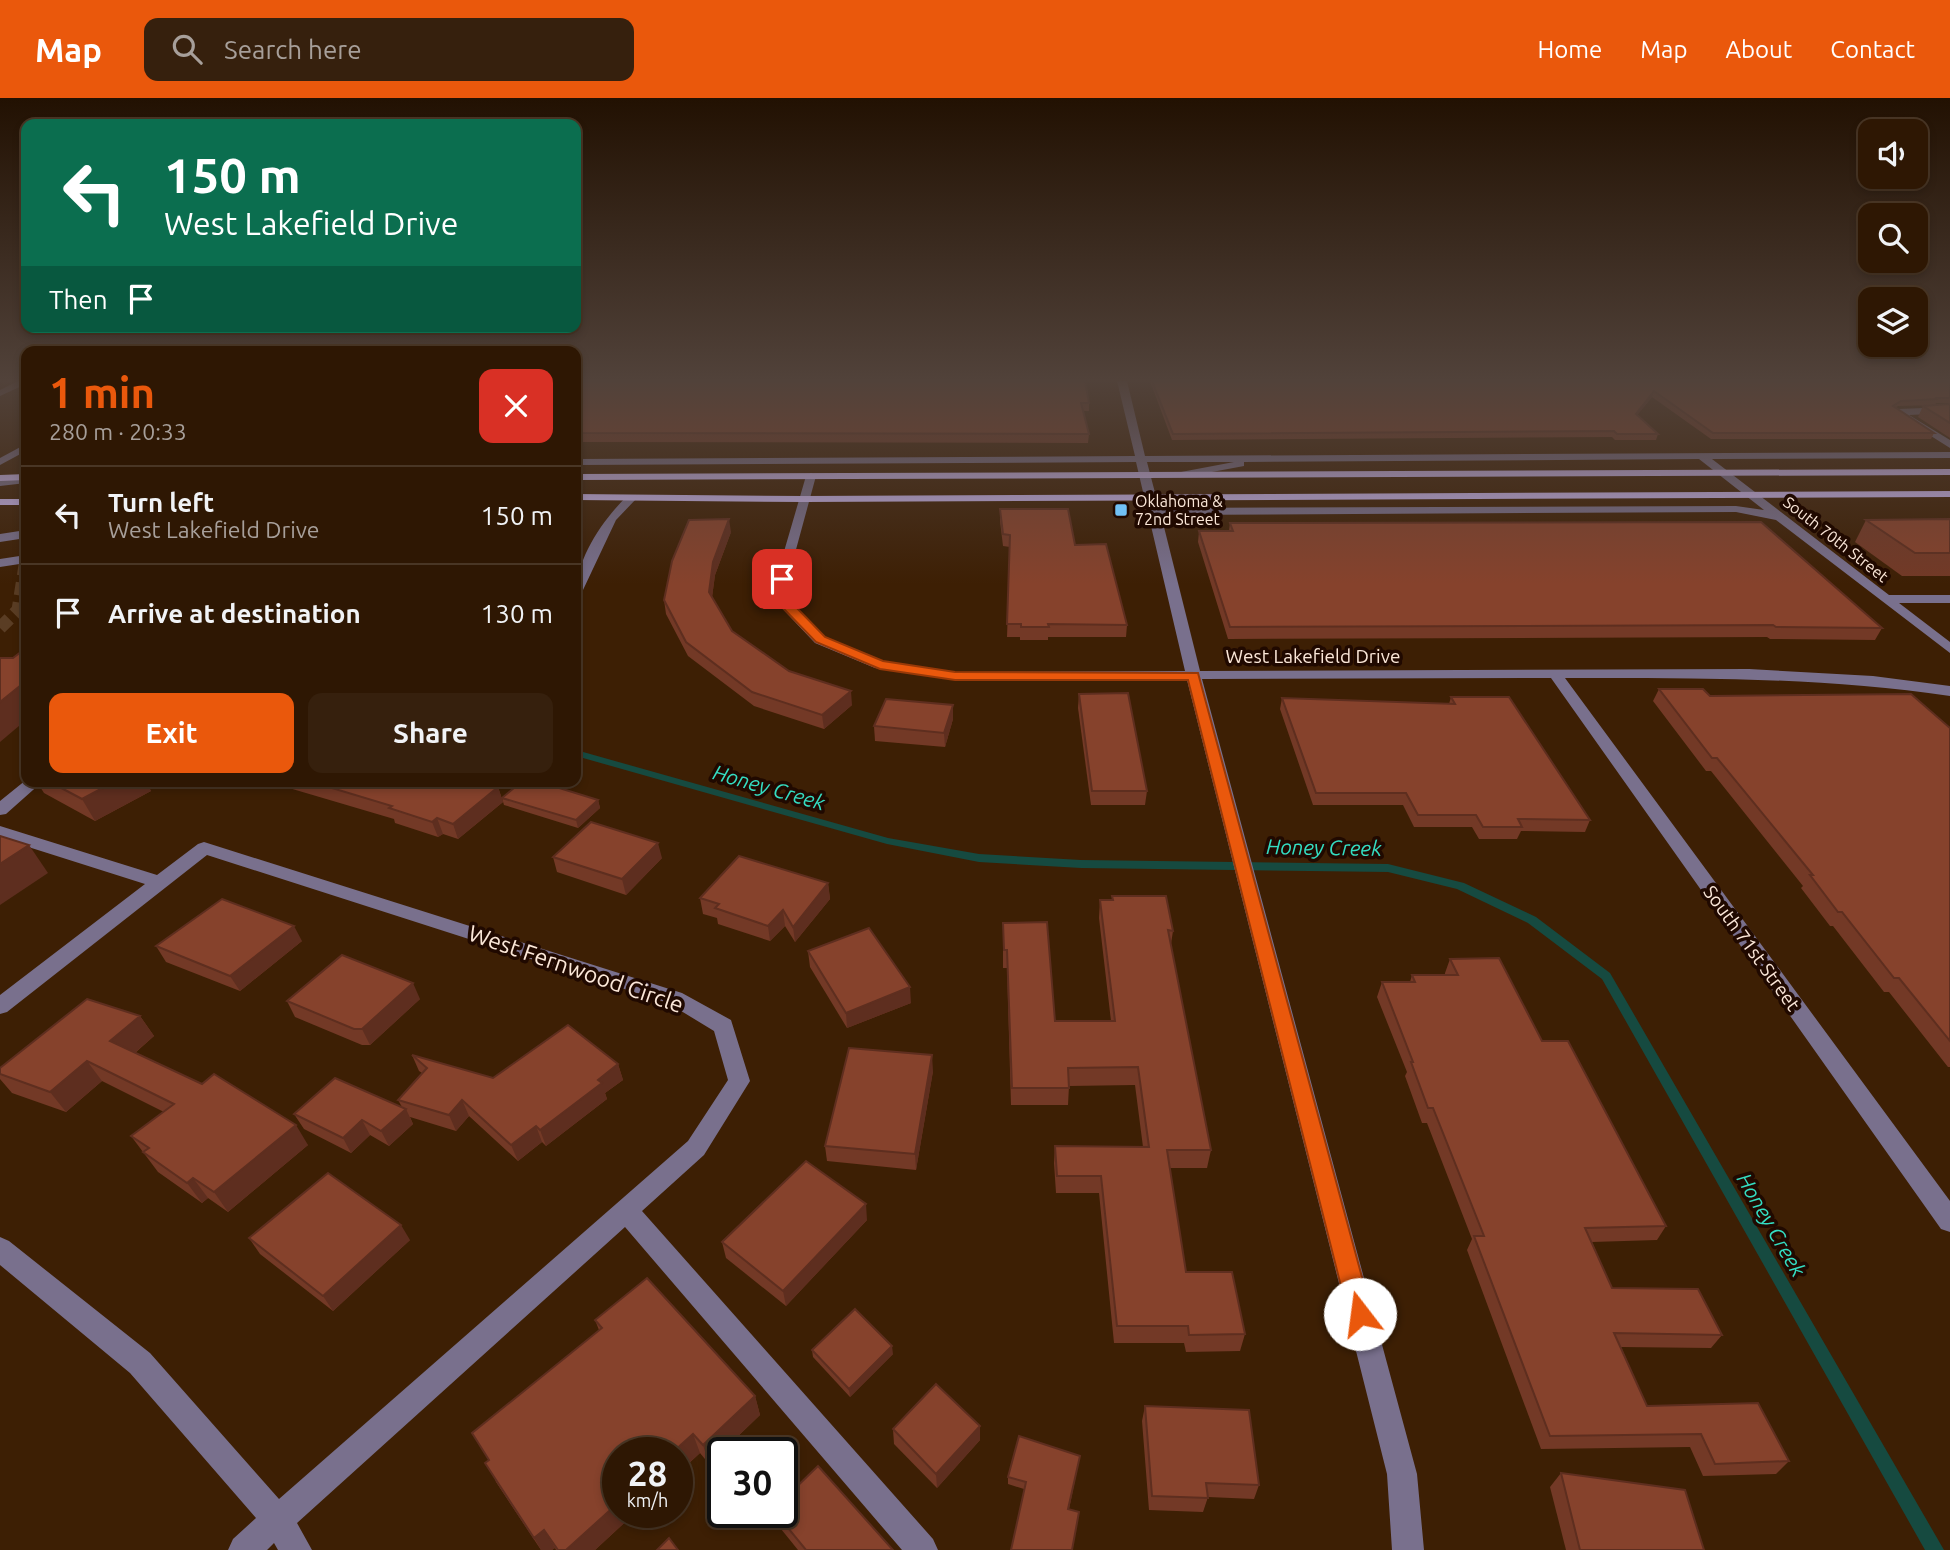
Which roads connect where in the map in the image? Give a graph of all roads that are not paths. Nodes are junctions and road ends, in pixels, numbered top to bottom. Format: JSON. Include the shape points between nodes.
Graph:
{"nodes":[{"id":1,"x":1138,"y":449,"type":"edge"},
{"id":2,"x":21,"y":450,"type":"edge"},
{"id":3,"x":1950,"y":454,"type":"edge"},
{"id":4,"x":1701,"y":456,"type":"junction"},
{"id":5,"x":1140,"y":458,"type":"junction"},
{"id":6,"x":1281,"y":458,"type":"junction"},
{"id":7,"x":4,"y":460,"type":"edge"},
{"id":8,"x":581,"y":462,"type":"edge"},
{"id":9,"x":1723,"y":472,"type":"junction"},
{"id":10,"x":1950,"y":472,"type":"edge"},
{"id":11,"x":1143,"y":475,"type":"junction"},
{"id":12,"x":1182,"y":475,"type":"junction"},
{"id":13,"x":811,"y":476,"type":"junction"},
{"id":14,"x":581,"y":477,"type":"edge"},
{"id":15,"x":21,"y":478,"type":"edge"},
{"id":16,"x":1,"y":479,"type":"edge"},
{"id":17,"x":1950,"y":494,"type":"edge"},
{"id":18,"x":1678,"y":495,"type":"junction"},
{"id":19,"x":1751,"y":495,"type":"junction"},
{"id":20,"x":581,"y":497,"type":"edge"},
{"id":21,"x":1244,"y":497,"type":"junction"},
{"id":22,"x":631,"y":498,"type":"junction"},
{"id":23,"x":804,"y":499,"type":"junction"},
{"id":24,"x":1151,"y":505,"type":"junction"},
{"id":25,"x":1630,"y":510,"type":"junction"},
{"id":26,"x":1314,"y":511,"type":"junction"},
{"id":27,"x":1781,"y":517,"type":"junction"},
{"id":28,"x":21,"y":535,"type":"edge"},
{"id":29,"x":0,"y":538,"type":"edge"},
{"id":30,"x":21,"y":560,"type":"edge"},
{"id":31,"x":0,"y":563,"type":"edge"},
{"id":32,"x":581,"y":565,"type":"edge"},
{"id":33,"x":1886,"y":599,"type":"junction"},
{"id":34,"x":1950,"y":599,"type":"edge"},
{"id":35,"x":1950,"y":649,"type":"edge"},
{"id":36,"x":1555,"y":674,"type":"junction"},
{"id":37,"x":1194,"y":676,"type":"junction"},
{"id":38,"x":1950,"y":691,"type":"edge"},
{"id":39,"x":28,"y":787,"type":"edge"},
{"id":40,"x":0,"y":810,"type":"edge"},
{"id":41,"x":0,"y":832,"type":"edge"},
{"id":42,"x":160,"y":882,"type":"junction"},
{"id":43,"x":0,"y":1006,"type":"edge"},
{"id":44,"x":626,"y":1210,"type":"junction"},
{"id":45,"x":1950,"y":1221,"type":"edge"},
{"id":46,"x":0,"y":1250,"type":"edge"},
{"id":47,"x":277,"y":1519,"type":"junction"},
{"id":48,"x":244,"y":1550,"type":"edge"},
{"id":49,"x":296,"y":1550,"type":"edge"},
{"id":50,"x":922,"y":1550,"type":"edge"},
{"id":51,"x":1408,"y":1550,"type":"edge"}],
"edges":[{"from":1,"to":5,"type":"street"},
{"from":2,"to":7,"type":"street"},
{"from":3,"to":4,"type":"street"},
{"from":4,"to":6,"type":"street"},
{"from":4,"to":9,"type":"street","name":"South 70th Street"},
{"from":5,"to":6,"type":"street"},
{"from":5,"to":8,"type":"street"},
{"from":5,"to":11,"type":"street"},
{"from":6,"to":12,"type":"street"},
{"from":9,"to":10,"type":"main road"},
{"from":9,"to":12,"type":"main road"},
{"from":9,"to":19,"type":"street","name":"South 70th Street"},
{"from":11,"to":12,"type":"main road"},
{"from":11,"to":13,"type":"main road"},
{"from":11,"to":24,"type":"street"},
{"from":13,"to":14,"type":"main road"},
{"from":13,"to":23,"type":"street","name":"West Lakefield Drive"},
{"from":15,"to":16,"type":"street"},
{"from":17,"to":19,"type":"main road"},
{"from":18,"to":19,"type":"main road"},
{"from":18,"to":21,"type":"main road"},
{"from":18,"to":25,"type":"street"},
{"from":19,"to":27,"type":"street","name":"South 70th Street"},
{"from":20,"to":22,"type":"main road"},
{"from":21,"to":24,"type":"main road"},
{"from":21,"to":26,"type":"street"},
{"from":22,"to":23,"type":"main road"},
{"from":22,"to":32,"type":"street"},
{"from":23,"to":24,"type":"main road"},
{"from":23,"to":37,"type":"street","name":"West Lakefield Drive","via":[[782,579],[786,604],[820,639],[880,665],[955,676]]},
{"from":24,"to":26,"type":"street"},
{"from":24,"to":37,"type":"street"},
{"from":25,"to":26,"type":"street"},
{"from":25,"to":27,"type":"street","via":[[1735,509]]},
{"from":27,"to":33,"type":"street","name":"South 70th Street"},
{"from":28,"to":29,"type":"street"},
{"from":30,"to":31,"type":"street"},
{"from":33,"to":34,"type":"street"},
{"from":33,"to":35,"type":"street","name":"South 70th Street"},
{"from":36,"to":37,"type":"street","name":"West Lakefield Drive"},
{"from":36,"to":38,"type":"street","name":"West Lakefield Drive","via":[[1749,673],[1873,680]]},
{"from":36,"to":45,"type":"street","name":"South 71st Street"},
{"from":37,"to":51,"type":"street","via":[[1402,1474]]},
{"from":39,"to":40,"type":"street"},
{"from":41,"to":42,"type":"street"},
{"from":42,"to":43,"type":"street","name":"West Fernwood Circle"},
{"from":42,"to":44,"type":"street","name":"West Fernwood Circle","via":[[204,848],[675,998],[723,1026],[739,1081],[696,1148]]},
{"from":44,"to":47,"type":"street","name":"West Fernwood Circle"},
{"from":44,"to":50,"type":"street"},
{"from":46,"to":47,"type":"street","via":[[140,1363]]},
{"from":47,"to":48,"type":"street","name":"West Fernwood Circle"},
{"from":47,"to":49,"type":"street"}]}
